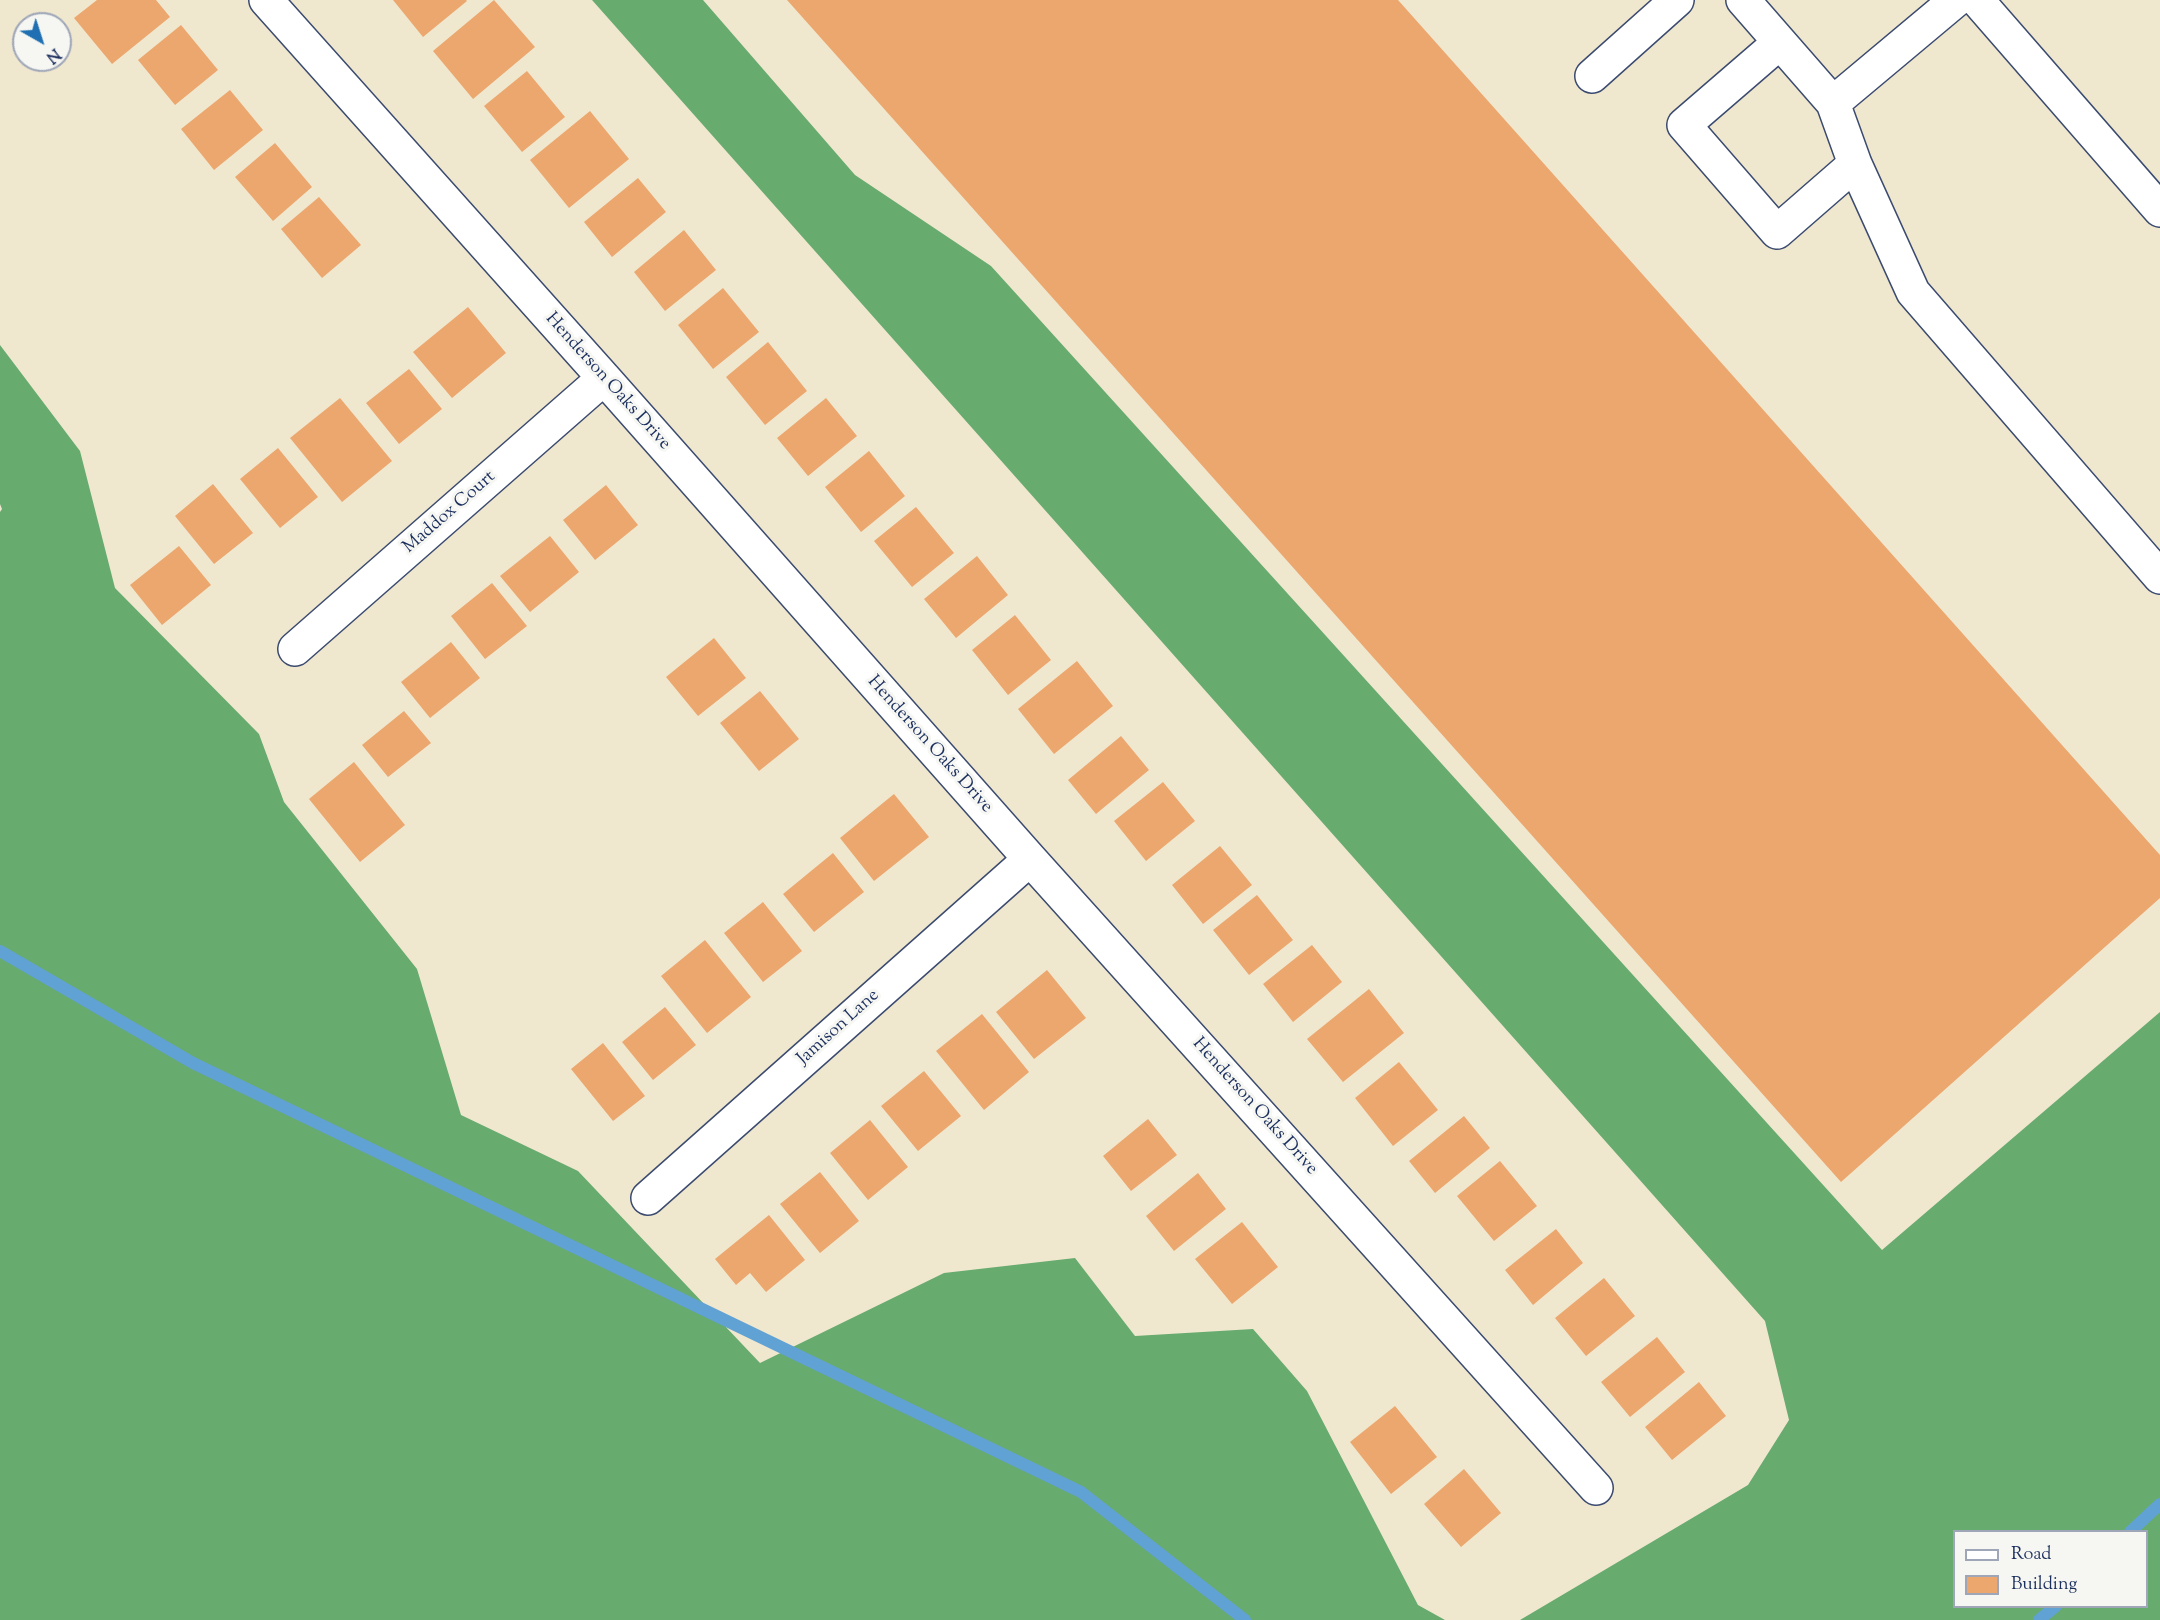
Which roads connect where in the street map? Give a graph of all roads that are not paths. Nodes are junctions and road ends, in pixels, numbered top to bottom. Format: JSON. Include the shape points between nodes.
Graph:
{"nodes":[{"id":1,"x":266,"y":0,"type":"edge"},
{"id":2,"x":1677,"y":0,"type":"edge"},
{"id":3,"x":1743,"y":0,"type":"edge"},
{"id":4,"x":1956,"y":0,"type":"edge"},
{"id":5,"x":1977,"y":0,"type":"edge"},
{"id":6,"x":1779,"y":43,"type":"junction"},
{"id":7,"x":1592,"y":76,"type":"dead end"},
{"id":8,"x":1833,"y":103,"type":"junction"},
{"id":9,"x":1855,"y":164,"type":"junction"},
{"id":10,"x":2160,"y":210,"type":"edge"},
{"id":11,"x":604,"y":378,"type":"junction"},
{"id":12,"x":2160,"y":577,"type":"edge"},
{"id":13,"x":295,"y":649,"type":"dead end"},
{"id":14,"x":1030,"y":859,"type":"junction"},
{"id":15,"x":648,"y":1198,"type":"dead end"},
{"id":16,"x":1596,"y":1488,"type":"dead end"}],
"edges":[{"from":1,"to":11,"type":"street","name":"Henderson Oaks Drive"},
{"from":2,"to":7,"type":"street"},
{"from":3,"to":6,"type":"street"},
{"from":4,"to":8,"type":"street"},
{"from":5,"to":10,"type":"street"},
{"from":6,"to":8,"type":"street"},
{"from":6,"to":9,"type":"street","via":[[1684,125],[1776,232]]},
{"from":8,"to":9,"type":"street"},
{"from":9,"to":12,"type":"street","via":[[1913,292]]},
{"from":11,"to":13,"type":"street","name":"Maddox Court"},
{"from":11,"to":14,"type":"street","name":"Henderson Oaks Drive"},
{"from":14,"to":15,"type":"street","name":"Jamison Lane"},
{"from":14,"to":16,"type":"street","name":"Henderson Oaks Drive"}]}
